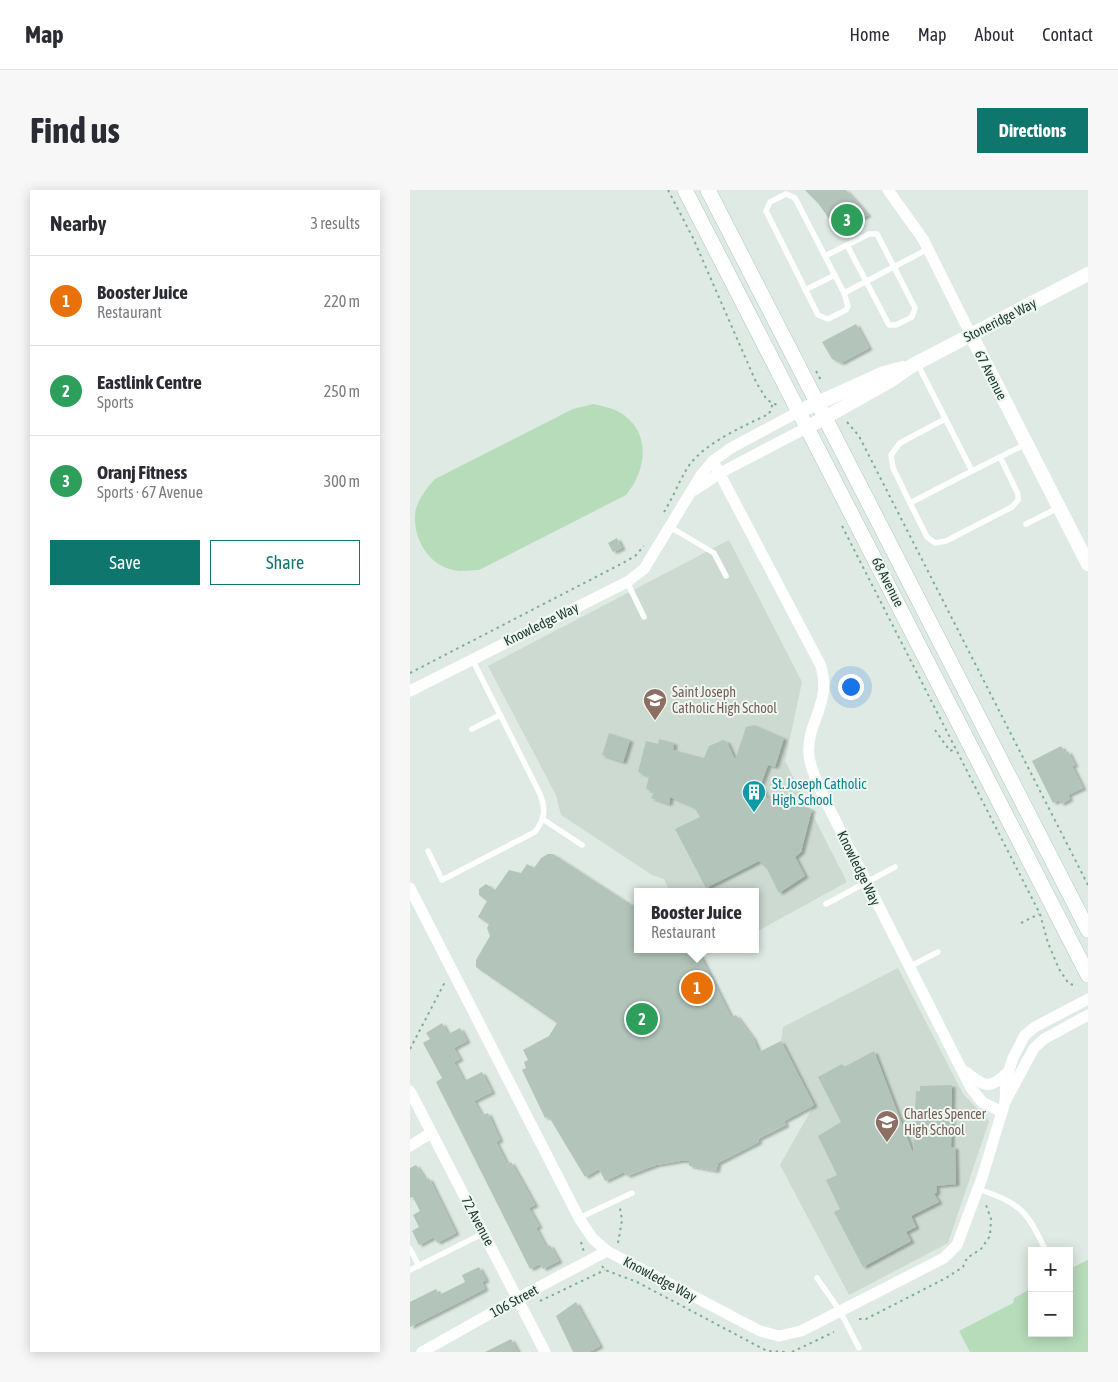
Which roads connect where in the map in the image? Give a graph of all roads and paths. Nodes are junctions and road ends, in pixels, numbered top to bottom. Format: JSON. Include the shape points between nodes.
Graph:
{"nodes":[{"id":1,"x":668,"y":190,"type":"edge"},
{"id":2,"x":686,"y":190,"type":"edge"},
{"id":3,"x":708,"y":190,"type":"edge"},
{"id":4,"x":888,"y":190,"type":"edge"},
{"id":5,"x":848,"y":245,"type":"junction"},
{"id":6,"x":928,"y":249,"type":"junction"},
{"id":7,"x":826,"y":256,"type":"junction"},
{"id":8,"x":894,"y":267,"type":"junction"},
{"id":9,"x":1088,"y":274,"type":"edge"},
{"id":10,"x":835,"y":275,"type":"junction"},
{"id":11,"x":866,"y":281,"type":"junction"},
{"id":12,"x":805,"y":290,"type":"junction"},
{"id":13,"x":844,"y":293,"type":"junction"},
{"id":14,"x":971,"y":334,"type":"junction"},
{"id":15,"x":915,"y":364,"type":"junction"},
{"id":16,"x":818,"y":402,"type":"junction"},
{"id":17,"x":773,"y":403,"type":"junction"},
{"id":18,"x":778,"y":405,"type":"dead end"},
{"id":19,"x":800,"y":411,"type":"junction"},
{"id":20,"x":826,"y":417,"type":"junction"},
{"id":21,"x":945,"y":419,"type":"junction"},
{"id":22,"x":847,"y":422,"type":"dead end"},
{"id":23,"x":808,"y":427,"type":"junction"},
{"id":24,"x":1026,"y":444,"type":"junction"},
{"id":25,"x":1000,"y":456,"type":"junction"},
{"id":26,"x":713,"y":461,"type":"junction"},
{"id":27,"x":972,"y":471,"type":"junction"},
{"id":28,"x":720,"y":473,"type":"junction"},
{"id":29,"x":691,"y":492,"type":"junction"},
{"id":30,"x":910,"y":503,"type":"junction"},
{"id":31,"x":1058,"y":508,"type":"junction"},
{"id":32,"x":662,"y":517,"type":"dead end"},
{"id":33,"x":839,"y":520,"type":"dead end"},
{"id":34,"x":1026,"y":524,"type":"dead end"},
{"id":35,"x":670,"y":528,"type":"junction"},
{"id":36,"x":647,"y":543,"type":"dead end"},
{"id":37,"x":1088,"y":564,"type":"edge"},
{"id":38,"x":726,"y":576,"type":"dead end"},
{"id":39,"x":627,"y":582,"type":"junction"},
{"id":40,"x":644,"y":617,"type":"dead end"},
{"id":41,"x":472,"y":659,"type":"junction"},
{"id":42,"x":410,"y":673,"type":"edge"},
{"id":43,"x":410,"y":691,"type":"edge"},
{"id":44,"x":500,"y":714,"type":"junction"},
{"id":45,"x":472,"y":729,"type":"dead end"},
{"id":46,"x":935,"y":730,"type":"dead end"},
{"id":47,"x":954,"y":749,"type":"junction"},
{"id":48,"x":544,"y":820,"type":"junction"},
{"id":49,"x":582,"y":845,"type":"dead end"},
{"id":50,"x":428,"y":851,"type":"dead end"},
{"id":51,"x":895,"y":868,"type":"dead end"},
{"id":52,"x":866,"y":883,"type":"junction"},
{"id":53,"x":1088,"y":885,"type":"edge"},
{"id":54,"x":410,"y":888,"type":"edge"},
{"id":55,"x":826,"y":904,"type":"dead end"},
{"id":56,"x":1040,"y":914,"type":"junction"},
{"id":57,"x":1021,"y":922,"type":"dead end"},
{"id":58,"x":1088,"y":930,"type":"edge"},
{"id":59,"x":938,"y":952,"type":"dead end"},
{"id":60,"x":909,"y":967,"type":"junction"},
{"id":61,"x":1088,"y":975,"type":"edge"},
{"id":62,"x":446,"y":980,"type":"dead end"},
{"id":63,"x":1075,"y":986,"type":"dead end"},
{"id":64,"x":1088,"y":999,"type":"edge"},
{"id":65,"x":1088,"y":1016,"type":"edge"},
{"id":66,"x":410,"y":1049,"type":"edge"},
{"id":67,"x":960,"y":1068,"type":"junction"},
{"id":68,"x":1010,"y":1070,"type":"junction"},
{"id":69,"x":410,"y":1091,"type":"edge"},
{"id":70,"x":1004,"y":1107,"type":"junction"},
{"id":71,"x":431,"y":1133,"type":"junction"},
{"id":72,"x":410,"y":1146,"type":"edge"},
{"id":73,"x":978,"y":1189,"type":"junction"},
{"id":74,"x":632,"y":1193,"type":"dead end"},
{"id":75,"x":986,"y":1205,"type":"dead end"},
{"id":76,"x":620,"y":1208,"type":"dead end"},
{"id":77,"x":580,"y":1218,"type":"junction"},
{"id":78,"x":484,"y":1232,"type":"junction"},
{"id":79,"x":618,"y":1243,"type":"dead end"},
{"id":80,"x":1044,"y":1247,"type":"edge"},
{"id":81,"x":410,"y":1249,"type":"edge"},
{"id":82,"x":607,"y":1251,"type":"junction"},
{"id":83,"x":419,"y":1266,"type":"junction"},
{"id":84,"x":410,"y":1270,"type":"edge"},
{"id":85,"x":817,"y":1278,"type":"dead end"},
{"id":86,"x":518,"y":1298,"type":"junction"},
{"id":87,"x":540,"y":1301,"type":"dead end"},
{"id":88,"x":840,"y":1311,"type":"junction"},
{"id":89,"x":859,"y":1320,"type":"dead end"},
{"id":90,"x":834,"y":1332,"type":"dead end"},
{"id":91,"x":859,"y":1348,"type":"dead end"},
{"id":92,"x":422,"y":1352,"type":"edge"},
{"id":93,"x":545,"y":1352,"type":"edge"},
{"id":94,"x":785,"y":1352,"type":"edge"},
{"id":95,"x":792,"y":1352,"type":"edge"}],
"edges":[{"from":1,"to":17,"type":"path","via":[[693,238],[756,382],[767,400]]},
{"from":2,"to":19,"type":"main road","name":"68 Avenue"},
{"from":3,"to":16,"type":"main road","name":"68 Avenue"},
{"from":4,"to":6,"type":"street","name":"67 Avenue"},
{"from":5,"to":7,"type":"lane"},
{"from":5,"to":8,"type":"lane","via":[[869,234],[877,234]]},
{"from":5,"to":11,"type":"lane"},
{"from":6,"to":8,"type":"lane"},
{"from":6,"to":14,"type":"street","name":"67 Avenue"},
{"from":7,"to":10,"type":"lane"},
{"from":7,"to":12,"type":"lane","via":[[795,198],[786,194],[767,205],[766,211]]},
{"from":8,"to":11,"type":"lane"},
{"from":8,"to":11,"type":"lane","via":[[916,311],[912,317],[896,325],[888,323]]},
{"from":9,"to":14,"type":"street","name":"Stoneridge Way"},
{"from":10,"to":12,"type":"lane"},
{"from":10,"to":13,"type":"lane"},
{"from":11,"to":13,"type":"lane"},
{"from":12,"to":13,"type":"lane","via":[[818,315],[828,319],[846,310]]},
{"from":14,"to":15,"type":"street","name":"Stoneridge Way"},
{"from":14,"to":24,"type":"street","name":"67 Avenue"},
{"from":15,"to":16,"type":"street","name":"Stoneridge Way","via":[[884,373]]},
{"from":15,"to":20,"type":"street","name":"Stoneridge Way"},
{"from":15,"to":21,"type":"lane"},
{"from":16,"to":19,"type":"street","name":"Knowledge Way"},
{"from":16,"to":20,"type":"main road","name":"68 Avenue"},
{"from":17,"to":18,"type":"path"},
{"from":17,"to":32,"type":"path","via":[[769,414],[730,434],[688,466]]},
{"from":19,"to":23,"type":"main road","name":"68 Avenue"},
{"from":19,"to":26,"type":"street","name":"Knowledge Way"},
{"from":20,"to":23,"type":"street","name":"Knowledge Way"},
{"from":20,"to":58,"type":"main road","name":"68 Avenue"},
{"from":21,"to":27,"type":"lane"},
{"from":21,"to":30,"type":"lane","via":[[900,444],[891,455],[892,468]]},
{"from":22,"to":53,"type":"path","via":[[859,436]]},
{"from":23,"to":28,"type":"street","name":"Knowledge Way"},
{"from":23,"to":61,"type":"main road","name":"68 Avenue"},
{"from":24,"to":25,"type":"lane"},
{"from":24,"to":31,"type":"street","name":"67 Avenue"},
{"from":25,"to":27,"type":"lane"},
{"from":25,"to":30,"type":"lane","via":[[1018,494],[1016,504],[1004,512],[946,541],[935,543],[927,537]]},
{"from":26,"to":28,"type":"street","name":"Knowledge Way"},
{"from":26,"to":29,"type":"street","name":"Knowledge Way"},
{"from":27,"to":30,"type":"lane"},
{"from":28,"to":29,"type":"street","name":"Knowledge Way"},
{"from":28,"to":52,"type":"street","name":"Knowledge Way","via":[[821,666],[825,681],[824,697],[808,754],[823,796]]},
{"from":29,"to":35,"type":"street","name":"Knowledge Way"},
{"from":31,"to":34,"type":"lane"},
{"from":31,"to":37,"type":"street","name":"67 Avenue"},
{"from":33,"to":47,"type":"path"},
{"from":35,"to":38,"type":"lane","via":[[714,553]]},
{"from":35,"to":39,"type":"street","name":"Knowledge Way","via":[[644,569]]},
{"from":36,"to":42,"type":"path","via":[[635,556],[621,564]]},
{"from":39,"to":40,"type":"lane"},
{"from":39,"to":41,"type":"street","name":"Knowledge Way"},
{"from":41,"to":43,"type":"street","name":"Knowledge Way"},
{"from":41,"to":44,"type":"lane"},
{"from":44,"to":45,"type":"lane"},
{"from":44,"to":48,"type":"lane","via":[[545,806]]},
{"from":46,"to":47,"type":"path","via":[[950,751]]},
{"from":47,"to":56,"type":"path"},
{"from":48,"to":49,"type":"lane"},
{"from":48,"to":50,"type":"lane","via":[[535,832],[442,880]]},
{"from":51,"to":52,"type":"lane"},
{"from":52,"to":55,"type":"lane"},
{"from":52,"to":60,"type":"street","name":"Knowledge Way"},
{"from":54,"to":77,"type":"street","name":"Knowledge Way"},
{"from":56,"to":57,"type":"path"},
{"from":56,"to":63,"type":"path","via":[[1060,969],[1069,984]]},
{"from":59,"to":60,"type":"lane"},
{"from":60,"to":67,"type":"street","name":"Knowledge Way"},
{"from":62,"to":66,"type":"path"},
{"from":64,"to":68,"type":"street","name":"Knowledge Way","via":[[1025,1035]]},
{"from":65,"to":70,"type":"street","name":"Knowledge Way","via":[[1044,1039],[1034,1048]]},
{"from":67,"to":68,"type":"street","name":"Knowledge Way","via":[[978,1083],[990,1085]]},
{"from":67,"to":70,"type":"street","name":"Knowledge Way","via":[[982,1102]]},
{"from":68,"to":70,"type":"street","name":"Knowledge Way"},
{"from":69,"to":71,"type":"street","name":"72 Avenue"},
{"from":70,"to":73,"type":"street","name":"Knowledge Way"},
{"from":71,"to":72,"type":"street"},
{"from":71,"to":78,"type":"street","name":"72 Avenue"},
{"from":73,"to":80,"type":"lane","via":[[1014,1203],[1029,1217]]},
{"from":73,"to":88,"type":"street","name":"Knowledge Way","via":[[957,1245],[944,1258]]},
{"from":74,"to":77,"type":"lane"},
{"from":75,"to":89,"type":"path","via":[[991,1219],[990,1236],[963,1266],[946,1278]]},
{"from":76,"to":79,"type":"path","via":[[622,1220]]},
{"from":77,"to":82,"type":"street","name":"Knowledge Way","via":[[593,1239]]},
{"from":78,"to":83,"type":"lane"},
{"from":78,"to":86,"type":"street","name":"72 Avenue"},
{"from":81,"to":83,"type":"lane"},
{"from":82,"to":86,"type":"street","name":"106 Street"},
{"from":82,"to":88,"type":"street","name":"Knowledge Way","via":[[760,1331],[779,1336],[801,1331]]},
{"from":83,"to":84,"type":"lane"},
{"from":85,"to":88,"type":"lane"},
{"from":86,"to":92,"type":"street","name":"106 Street"},
{"from":86,"to":93,"type":"street","name":"72 Avenue"},
{"from":87,"to":94,"type":"path","via":[[605,1270],[637,1282],[767,1350]]},
{"from":88,"to":91,"type":"lane"},
{"from":90,"to":95,"type":"path"}]}
